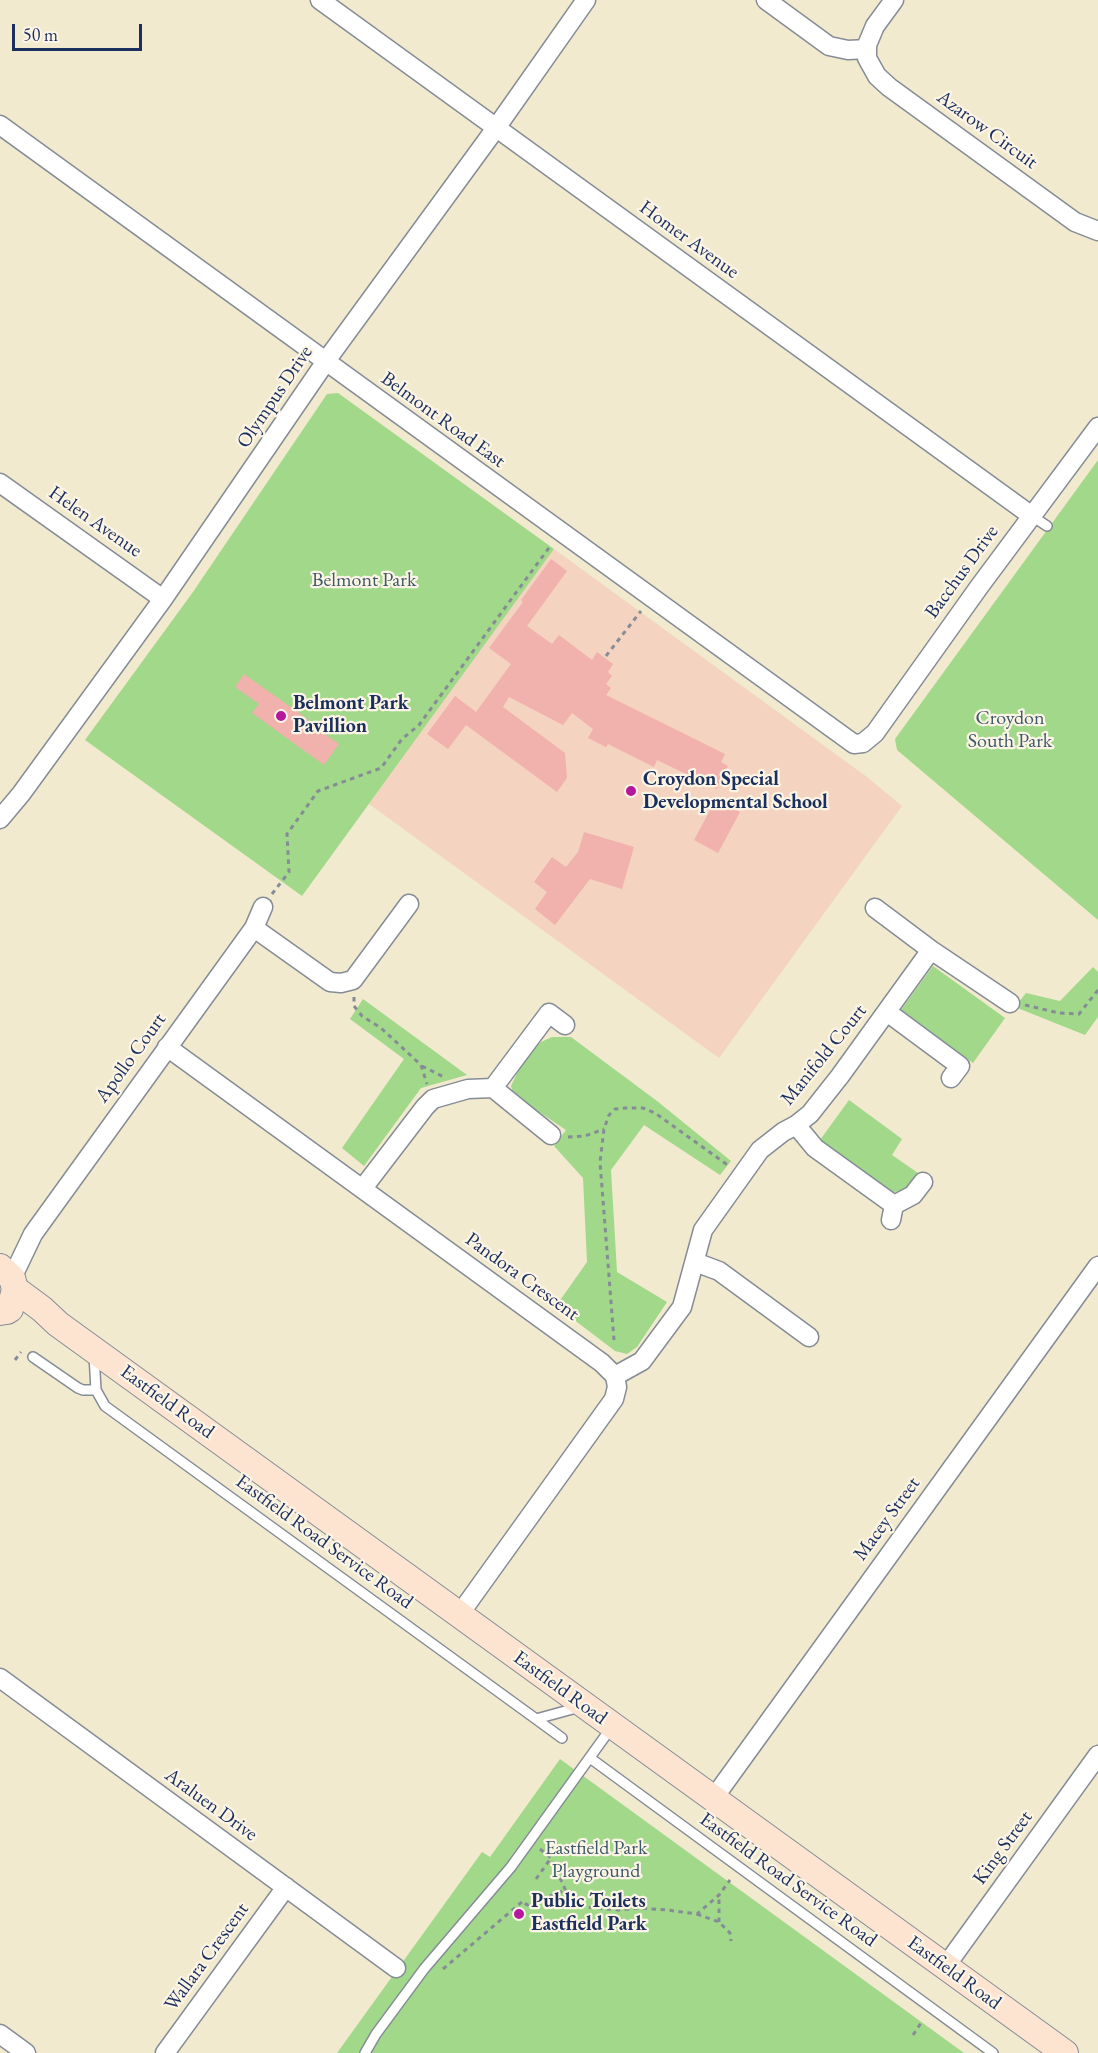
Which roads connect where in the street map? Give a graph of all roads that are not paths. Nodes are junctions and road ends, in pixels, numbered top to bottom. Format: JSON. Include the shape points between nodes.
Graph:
{"nodes":[{"id":1,"x":320,"y":0,"type":"edge"},
{"id":2,"x":586,"y":0,"type":"edge"},
{"id":3,"x":766,"y":0,"type":"edge"},
{"id":4,"x":894,"y":0,"type":"edge"},
{"id":5,"x":867,"y":49,"type":"junction"},
{"id":6,"x":0,"y":125,"type":"edge"},
{"id":7,"x":496,"y":128,"type":"junction"},
{"id":8,"x":1098,"y":231,"type":"edge"},
{"id":9,"x":325,"y":363,"type":"junction"},
{"id":10,"x":1098,"y":427,"type":"edge"},
{"id":11,"x":0,"y":483,"type":"edge"},
{"id":12,"x":1039,"y":521,"type":"junction"},
{"id":13,"x":163,"y":599,"type":"junction"},
{"id":14,"x":863,"y":743,"type":"joint"},
{"id":15,"x":0,"y":819,"type":"edge"},
{"id":16,"x":409,"y":904,"type":"dead end"},
{"id":17,"x":263,"y":907,"type":"road end"},
{"id":18,"x":875,"y":908,"type":"dead end"},
{"id":19,"x":254,"y":928,"type":"junction"},
{"id":20,"x":931,"y":950,"type":"junction"},
{"id":21,"x":1010,"y":1003,"type":"road end"},
{"id":22,"x":887,"y":1012,"type":"junction"},
{"id":23,"x":566,"y":1025,"type":"dead end"},
{"id":24,"x":167,"y":1047,"type":"junction"},
{"id":25,"x":951,"y":1078,"type":"dead end"},
{"id":26,"x":493,"y":1088,"type":"junction"},
{"id":27,"x":796,"y":1125,"type":"junction"},
{"id":28,"x":552,"y":1137,"type":"road end"},
{"id":29,"x":923,"y":1182,"type":"dead end"},
{"id":30,"x":363,"y":1188,"type":"junction"},
{"id":31,"x":694,"y":1262,"type":"junction"},
{"id":32,"x":1098,"y":1266,"type":"edge"},
{"id":33,"x":5,"y":1294,"type":"edge"},
{"id":34,"x":809,"y":1337,"type":"dead end"},
{"id":35,"x":94,"y":1349,"type":"junction"},
{"id":36,"x":33,"y":1357,"type":"dead end"},
{"id":37,"x":615,"y":1376,"type":"junction"},
{"id":38,"x":96,"y":1389,"type":"junction"},
{"id":39,"x":459,"y":1615,"type":"junction"},
{"id":40,"x":0,"y":1678,"type":"edge"},
{"id":41,"x":585,"y":1706,"type":"junction"},
{"id":42,"x":536,"y":1719,"type":"junction"},
{"id":43,"x":612,"y":1726,"type":"junction"},
{"id":44,"x":562,"y":1738,"type":"dead end"},
{"id":45,"x":1098,"y":1755,"type":"edge"},
{"id":46,"x":590,"y":1758,"type":"junction"},
{"id":47,"x":712,"y":1798,"type":"junction"},
{"id":48,"x":285,"y":1887,"type":"junction"},
{"id":49,"x":945,"y":1966,"type":"junction"},
{"id":50,"x":396,"y":1968,"type":"dead end"},
{"id":51,"x":0,"y":2034,"type":"edge"},
{"id":52,"x":1063,"y":2052,"type":"edge"},
{"id":53,"x":26,"y":2053,"type":"edge"},
{"id":54,"x":165,"y":2053,"type":"edge"},
{"id":55,"x":365,"y":2053,"type":"edge"},
{"id":56,"x":993,"y":2053,"type":"edge"}],
"edges":[{"from":1,"to":7,"type":"street","name":"Homer Avenue"},
{"from":2,"to":7,"type":"street","name":"Olympus Drive"},
{"from":3,"to":5,"type":"street","via":[[830,46]]},
{"from":4,"to":5,"type":"street","via":[[870,36]]},
{"from":5,"to":8,"type":"street","name":"Azarow Circuit","via":[[871,68],[889,87],[1075,222]]},
{"from":6,"to":9,"type":"street","name":"Belmont Road East"},
{"from":7,"to":9,"type":"street","name":"Olympus Drive"},
{"from":7,"to":12,"type":"street","name":"Homer Avenue"},
{"from":9,"to":13,"type":"street","name":"Olympus Drive"},
{"from":9,"to":14,"type":"street","name":"Belmont Road East","via":[[854,744]]},
{"from":10,"to":12,"type":"street","name":"Bacchus Drive"},
{"from":11,"to":13,"type":"street","name":"Helen Avenue"},
{"from":12,"to":14,"type":"street","name":"Bacchus Drive","via":[[875,733]]},
{"from":13,"to":15,"type":"street","name":"Olympus Drive"},
{"from":16,"to":19,"type":"street","via":[[353,980],[341,983],[330,982]]},
{"from":17,"to":19,"type":"street","name":"Apollo Court"},
{"from":18,"to":20,"type":"street"},
{"from":19,"to":24,"type":"street","name":"Apollo Court"},
{"from":20,"to":21,"type":"street"},
{"from":20,"to":22,"type":"street","name":"Manifold Court"},
{"from":22,"to":25,"type":"street","name":"Manifold Court","via":[[960,1066]]},
{"from":22,"to":27,"type":"street","name":"Manifold Court","via":[[810,1114]]},
{"from":23,"to":26,"type":"street","via":[[549,1013]]},
{"from":24,"to":30,"type":"street","name":"Pandora Crescent"},
{"from":24,"to":33,"type":"street","name":"Apollo Court","via":[[33,1234]]},
{"from":26,"to":28,"type":"street"},
{"from":26,"to":30,"type":"street","via":[[468,1089],[433,1099]]},
{"from":27,"to":29,"type":"street","name":"Manifold Court","via":[[815,1148],[892,1212]]},
{"from":27,"to":31,"type":"street","name":"Manifold Court","via":[[760,1150],[703,1230]]},
{"from":30,"to":37,"type":"street","name":"Pandora Crescent"},
{"from":31,"to":34,"type":"street","via":[[719,1271]]},
{"from":31,"to":37,"type":"street","name":"Manifold Court","via":[[682,1307],[642,1361]]},
{"from":32,"to":47,"type":"street","name":"Macey Street"},
{"from":33,"to":35,"type":"main road","name":"Eastfield Road","via":[[42,1309]]},
{"from":35,"to":38,"type":"lane"},
{"from":35,"to":39,"type":"main road","name":"Eastfield Road"},
{"from":36,"to":38,"type":"lane","via":[[78,1388]]},
{"from":37,"to":39,"type":"street","via":[[614,1399]]},
{"from":38,"to":42,"type":"lane","name":"Eastfield Road Service Road","via":[[105,1407]]},
{"from":39,"to":41,"type":"main road","name":"Eastfield Road"},
{"from":40,"to":48,"type":"street","name":"Araluen Drive"},
{"from":41,"to":42,"type":"lane"},
{"from":41,"to":43,"type":"main road","name":"Eastfield Road"},
{"from":42,"to":44,"type":"lane","name":"Eastfield Road Service Road"},
{"from":43,"to":46,"type":"lane"},
{"from":43,"to":47,"type":"main road","name":"Eastfield Road"},
{"from":45,"to":49,"type":"street","name":"King Street"},
{"from":46,"to":55,"type":"lane","via":[[511,1867],[423,1970]]},
{"from":46,"to":56,"type":"lane","name":"Eastfield Road Service Road"},
{"from":47,"to":49,"type":"main road","name":"Eastfield Road"},
{"from":48,"to":50,"type":"street","name":"Araluen Drive"},
{"from":48,"to":54,"type":"street","name":"Wallara Crescent"},
{"from":49,"to":52,"type":"main road","name":"Eastfield Road"},
{"from":51,"to":53,"type":"street"}]}
